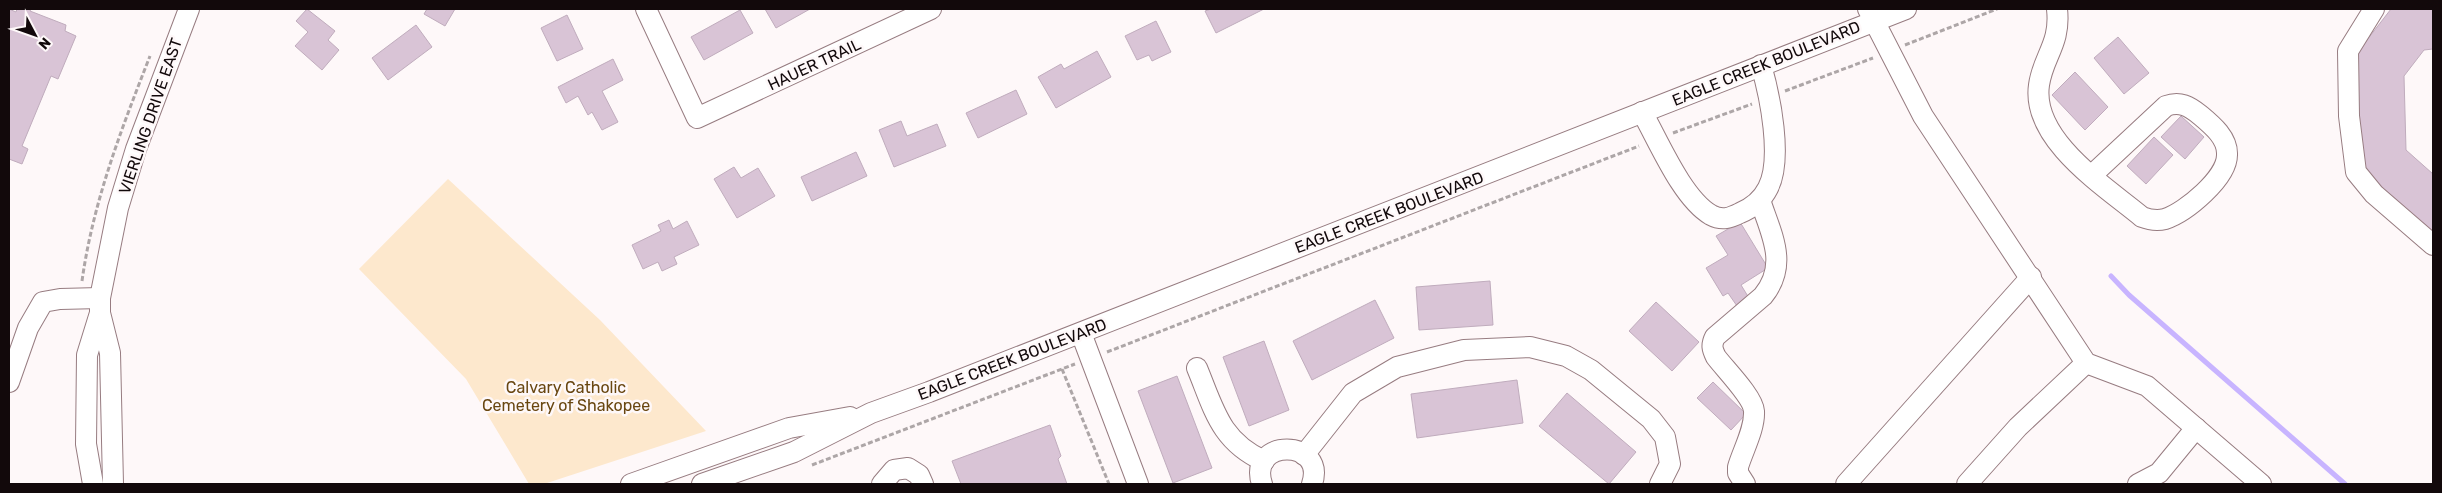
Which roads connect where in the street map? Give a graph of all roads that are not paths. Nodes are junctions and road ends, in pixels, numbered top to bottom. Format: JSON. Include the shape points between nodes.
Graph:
{"nodes":[{"id":1,"x":189,"y":9,"type":"edge"},
{"id":2,"x":646,"y":9,"type":"edge"},
{"id":3,"x":931,"y":9,"type":"edge"},
{"id":4,"x":1906,"y":9,"type":"edge"},
{"id":5,"x":2058,"y":9,"type":"edge"},
{"id":6,"x":2374,"y":9,"type":"edge"},
{"id":7,"x":1871,"y":14,"type":"edge"},
{"id":8,"x":1761,"y":65,"type":"junction"},
{"id":9,"x":1642,"y":112,"type":"junction"},
{"id":10,"x":2092,"y":175,"type":"junction"},
{"id":11,"x":1760,"y":200,"type":"junction"},
{"id":12,"x":2433,"y":245,"type":"edge"},
{"id":13,"x":2032,"y":277,"type":"junction"},
{"id":14,"x":100,"y":306,"type":"junction"},
{"id":15,"x":1081,"y":333,"type":"junction"},
{"id":16,"x":2086,"y":363,"type":"junction"},
{"id":17,"x":1197,"y":368,"type":"dead end"},
{"id":18,"x":9,"y":382,"type":"edge"},
{"id":19,"x":871,"y":413,"type":"junction"},
{"id":20,"x":2196,"y":428,"type":"junction"},
{"id":21,"x":1304,"y":455,"type":"junction"},
{"id":22,"x":1264,"y":462,"type":"junction"},
{"id":23,"x":2166,"y":479,"type":"edge"},
{"id":24,"x":93,"y":484,"type":"edge"},
{"id":25,"x":114,"y":484,"type":"edge"},
{"id":26,"x":631,"y":484,"type":"edge"},
{"id":27,"x":702,"y":484,"type":"edge"},
{"id":28,"x":882,"y":484,"type":"edge"},
{"id":29,"x":923,"y":484,"type":"edge"},
{"id":30,"x":1138,"y":484,"type":"edge"},
{"id":31,"x":1262,"y":484,"type":"edge"},
{"id":32,"x":1312,"y":484,"type":"edge"},
{"id":33,"x":1660,"y":484,"type":"edge"},
{"id":34,"x":1745,"y":484,"type":"edge"},
{"id":35,"x":1846,"y":484,"type":"edge"},
{"id":36,"x":1968,"y":484,"type":"edge"},
{"id":37,"x":2138,"y":484,"type":"edge"},
{"id":38,"x":2261,"y":484,"type":"edge"}],
"edges":[{"from":1,"to":14,"type":"street","name":"VIERLING DRIVE EAST","via":[[136,149],[118,208]]},
{"from":2,"to":3,"type":"street","name":"HAUER TRAIL","via":[[697,118]]},
{"from":4,"to":7,"type":"street","name":"EAGLE CREEK BOULEVARD"},
{"from":5,"to":10,"type":"street","via":[[2054,45],[2039,86],[2042,114],[2053,138]]},
{"from":6,"to":12,"type":"street","via":[[2348,51],[2349,116],[2356,172],[2374,194]]},
{"from":7,"to":8,"type":"street","name":"EAGLE CREEK BOULEVARD"},
{"from":7,"to":13,"type":"street","via":[[1923,116]]},
{"from":8,"to":9,"type":"street","name":"EAGLE CREEK BOULEVARD"},
{"from":8,"to":11,"type":"street","via":[[1773,118],[1772,171]]},
{"from":9,"to":11,"type":"street","via":[[1692,197],[1712,216],[1731,218]]},
{"from":9,"to":15,"type":"street","name":"EAGLE CREEK BOULEVARD"},
{"from":10,"to":10,"type":"street","via":[[2142,218],[2165,219],[2205,193],[2228,157],[2226,146],[2215,127],[2189,106],[2176,102],[2166,106]]},
{"from":11,"to":34,"type":"street","via":[[1778,264],[1763,296],[1712,342],[1716,357],[1750,400],[1754,410],[1738,467]]},
{"from":13,"to":16,"type":"street"},
{"from":13,"to":35,"type":"street"},
{"from":14,"to":18,"type":"street","via":[[60,299],[43,302],[28,328]]},
{"from":14,"to":24,"type":"street","name":"VIERLING DRIVE EAST","via":[[86,355],[86,444]]},
{"from":14,"to":25,"type":"street","name":"VIERLING DRIVE EAST","via":[[110,353]]},
{"from":15,"to":19,"type":"street","name":"EAGLE CREEK BOULEVARD"},
{"from":15,"to":30,"type":"street"},
{"from":16,"to":20,"type":"street","via":[[2147,386]]},
{"from":16,"to":36,"type":"street","via":[[2018,427]]},
{"from":17,"to":22,"type":"street","via":[[1224,432],[1246,453]]},
{"from":19,"to":26,"type":"street","name":"EAGLE CREEK BOULEVARD","via":[[789,428]]},
{"from":19,"to":27,"type":"street","name":"EAGLE CREEK BOULEVARD","via":[[794,452]]},
{"from":20,"to":23,"type":"street"},
{"from":20,"to":38,"type":"street"},
{"from":21,"to":22,"type":"street","via":[[1296,450],[1278,450]]},
{"from":21,"to":32,"type":"street","via":[[1314,471]]},
{"from":21,"to":33,"type":"street","via":[[1353,393],[1397,367],[1464,350],[1530,346],[1566,356],[1591,370],[1651,419],[1666,437],[1670,464]]},
{"from":22,"to":31,"type":"street","via":[[1260,470]]},
{"from":23,"to":37,"type":"street"},
{"from":28,"to":29,"type":"street","via":[[894,470],[908,468],[919,475]]}]}
